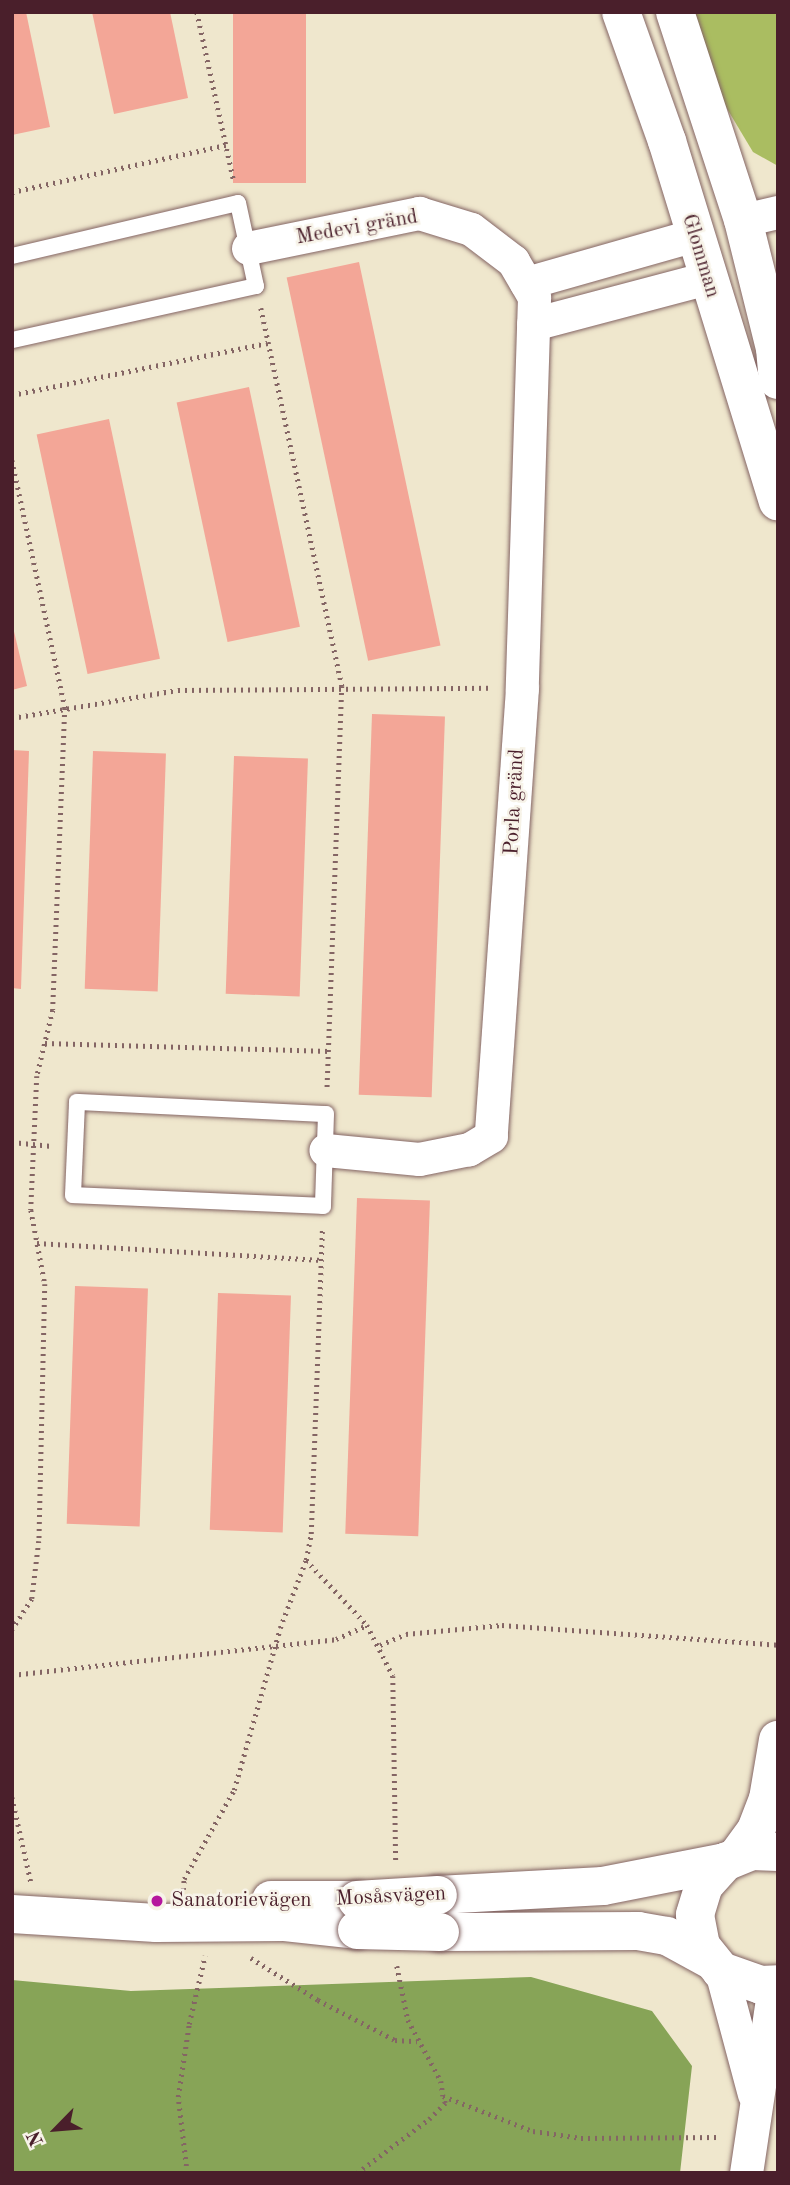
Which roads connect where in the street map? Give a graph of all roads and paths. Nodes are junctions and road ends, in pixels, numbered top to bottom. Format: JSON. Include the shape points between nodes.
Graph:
{"nodes":[{"id":1,"x":197,"y":12,"type":"edge"},
{"id":2,"x":621,"y":12,"type":"edge"},
{"id":3,"x":675,"y":12,"type":"edge"},
{"id":4,"x":226,"y":145,"type":"junction"},
{"id":5,"x":12,"y":192,"type":"edge"},
{"id":6,"x":238,"y":203,"type":"junction"},
{"id":7,"x":760,"y":216,"type":"edge"},
{"id":8,"x":694,"y":235,"type":"junction"},
{"id":9,"x":248,"y":248,"type":"junction"},
{"id":10,"x":12,"y":256,"type":"edge"},
{"id":11,"x":766,"y":259,"type":"edge"},
{"id":12,"x":707,"y":278,"type":"junction"},
{"id":13,"x":256,"y":286,"type":"junction"},
{"id":14,"x":531,"y":301,"type":"junction"},
{"id":15,"x":12,"y":340,"type":"edge"},
{"id":16,"x":268,"y":343,"type":"junction"},
{"id":17,"x":778,"y":380,"type":"edge"},
{"id":18,"x":12,"y":396,"type":"edge"},
{"id":19,"x":12,"y":460,"type":"edge"},
{"id":20,"x":778,"y":500,"type":"edge"},
{"id":21,"x":342,"y":686,"type":"junction"},
{"id":22,"x":522,"y":688,"type":"junction"},
{"id":23,"x":65,"y":708,"type":"junction"},
{"id":24,"x":12,"y":718,"type":"edge"},
{"id":25,"x":45,"y":1043,"type":"junction"},
{"id":26,"x":329,"y":1051,"type":"junction"},
{"id":27,"x":326,"y":1114,"type":"junction"},
{"id":28,"x":12,"y":1142,"type":"edge"},
{"id":29,"x":34,"y":1143,"type":"junction"},
{"id":30,"x":74,"y":1149,"type":"junction"},
{"id":31,"x":325,"y":1150,"type":"junction"},
{"id":32,"x":323,"y":1206,"type":"junction"},
{"id":33,"x":37,"y":1242,"type":"junction"},
{"id":34,"x":321,"y":1260,"type":"junction"},
{"id":35,"x":368,"y":1625,"type":"dead end"},
{"id":36,"x":12,"y":1630,"type":"edge"},
{"id":37,"x":380,"y":1645,"type":"dead end"},
{"id":38,"x":778,"y":1645,"type":"edge"},
{"id":39,"x":275,"y":1647,"type":"junction"},
{"id":40,"x":12,"y":1675,"type":"edge"},
{"id":41,"x":778,"y":1740,"type":"edge"},
{"id":42,"x":12,"y":1797,"type":"edge"},
{"id":43,"x":778,"y":1852,"type":"edge"},
{"id":44,"x":731,"y":1858,"type":"junction"},
{"id":45,"x":183,"y":1890,"type":"dead end"},
{"id":46,"x":20,"y":1910,"type":"edge"},
{"id":47,"x":439,"y":1913,"type":"junction"},
{"id":48,"x":208,"y":1947,"type":"dead end"},
{"id":49,"x":241,"y":1951,"type":"dead end"},
{"id":50,"x":715,"y":1965,"type":"junction"},
{"id":51,"x":776,"y":1984,"type":"edge"},
{"id":52,"x":417,"y":2041,"type":"dead end"},
{"id":53,"x":443,"y":2096,"type":"dead end"},
{"id":54,"x":768,"y":2111,"type":"edge"},
{"id":55,"x":187,"y":2173,"type":"edge"},
{"id":56,"x":357,"y":2173,"type":"edge"},
{"id":57,"x":746,"y":2173,"type":"edge"}],
"edges":[{"from":1,"to":4,"type":"path"},
{"from":2,"to":8,"type":"main road","name":"Glomman","via":[[667,141]]},
{"from":3,"to":7,"type":"main road"},
{"from":4,"to":5,"type":"path"},
{"from":4,"to":6,"type":"path"},
{"from":6,"to":9,"type":"lane"},
{"from":6,"to":10,"type":"lane"},
{"from":7,"to":8,"type":"main road"},
{"from":7,"to":11,"type":"main road"},
{"from":8,"to":12,"type":"main road","name":"Glomman"},
{"from":8,"to":14,"type":"street"},
{"from":9,"to":13,"type":"lane"},
{"from":9,"to":14,"type":"street","name":"Medevi gränd","via":[[419,213],[471,229],[513,261]]},
{"from":11,"to":12,"type":"main road"},
{"from":11,"to":17,"type":"main road"},
{"from":12,"to":14,"type":"street"},
{"from":12,"to":20,"type":"main road","name":"Glomman"},
{"from":13,"to":15,"type":"lane"},
{"from":13,"to":16,"type":"path"},
{"from":14,"to":22,"type":"street","name":"Porla gränd"},
{"from":16,"to":18,"type":"path"},
{"from":16,"to":21,"type":"path"},
{"from":19,"to":23,"type":"path"},
{"from":21,"to":22,"type":"path"},
{"from":21,"to":23,"type":"path","via":[[178,690]]},
{"from":21,"to":26,"type":"path"},
{"from":22,"to":31,"type":"street","name":"Porla gränd","via":[[491,1136],[469,1149],[419,1159]]},
{"from":23,"to":24,"type":"path"},
{"from":23,"to":25,"type":"path","via":[[53,1010]]},
{"from":25,"to":26,"type":"path"},
{"from":25,"to":29,"type":"path","via":[[37,1076]]},
{"from":26,"to":27,"type":"path"},
{"from":27,"to":30,"type":"lane","via":[[77,1102]]},
{"from":27,"to":31,"type":"lane"},
{"from":28,"to":29,"type":"path"},
{"from":29,"to":30,"type":"path"},
{"from":29,"to":33,"type":"path","via":[[31,1210]]},
{"from":30,"to":32,"type":"lane","via":[[73,1195]]},
{"from":31,"to":32,"type":"lane"},
{"from":32,"to":34,"type":"path"},
{"from":33,"to":34,"type":"path"},
{"from":33,"to":36,"type":"path","via":[[45,1284],[38,1542],[32,1599]]},
{"from":34,"to":39,"type":"path","via":[[311,1534]]},
{"from":35,"to":39,"type":"path","via":[[335,1639]]},
{"from":37,"to":38,"type":"path","via":[[406,1634],[502,1625]]},
{"from":39,"to":40,"type":"path"},
{"from":39,"to":45,"type":"path","via":[[233,1790],[184,1879]]},
{"from":41,"to":44,"type":"main road","via":[[768,1800],[756,1830]]},
{"from":42,"to":46,"type":"path"},
{"from":43,"to":44,"type":"main road","name":"Mosåsvägen"},
{"from":44,"to":47,"type":"main road","name":"Mosåsvägen","via":[[603,1886]]},
{"from":44,"to":50,"type":"main road","via":[[713,1872],[697,1899],[696,1931]]},
{"from":46,"to":47,"type":"main road","name":"Mosåsvägen","bridge":true,"via":[[156,1923],[285,1922]]},
{"from":47,"to":50,"type":"main road","name":"Mosåsvägen","via":[[667,1936]]},
{"from":48,"to":55,"type":"path","via":[[189,2024],[178,2097]]},
{"from":49,"to":52,"type":"path","via":[[318,2000],[395,2040]]},
{"from":50,"to":51,"type":"main road","name":"Mosåsvägen","via":[[734,1979]]},
{"from":50,"to":54,"type":"street"},
{"from":51,"to":54,"type":"street"},
{"from":53,"to":56,"type":"path","via":[[445,2103],[429,2119]]},
{"from":54,"to":57,"type":"street"}]}
